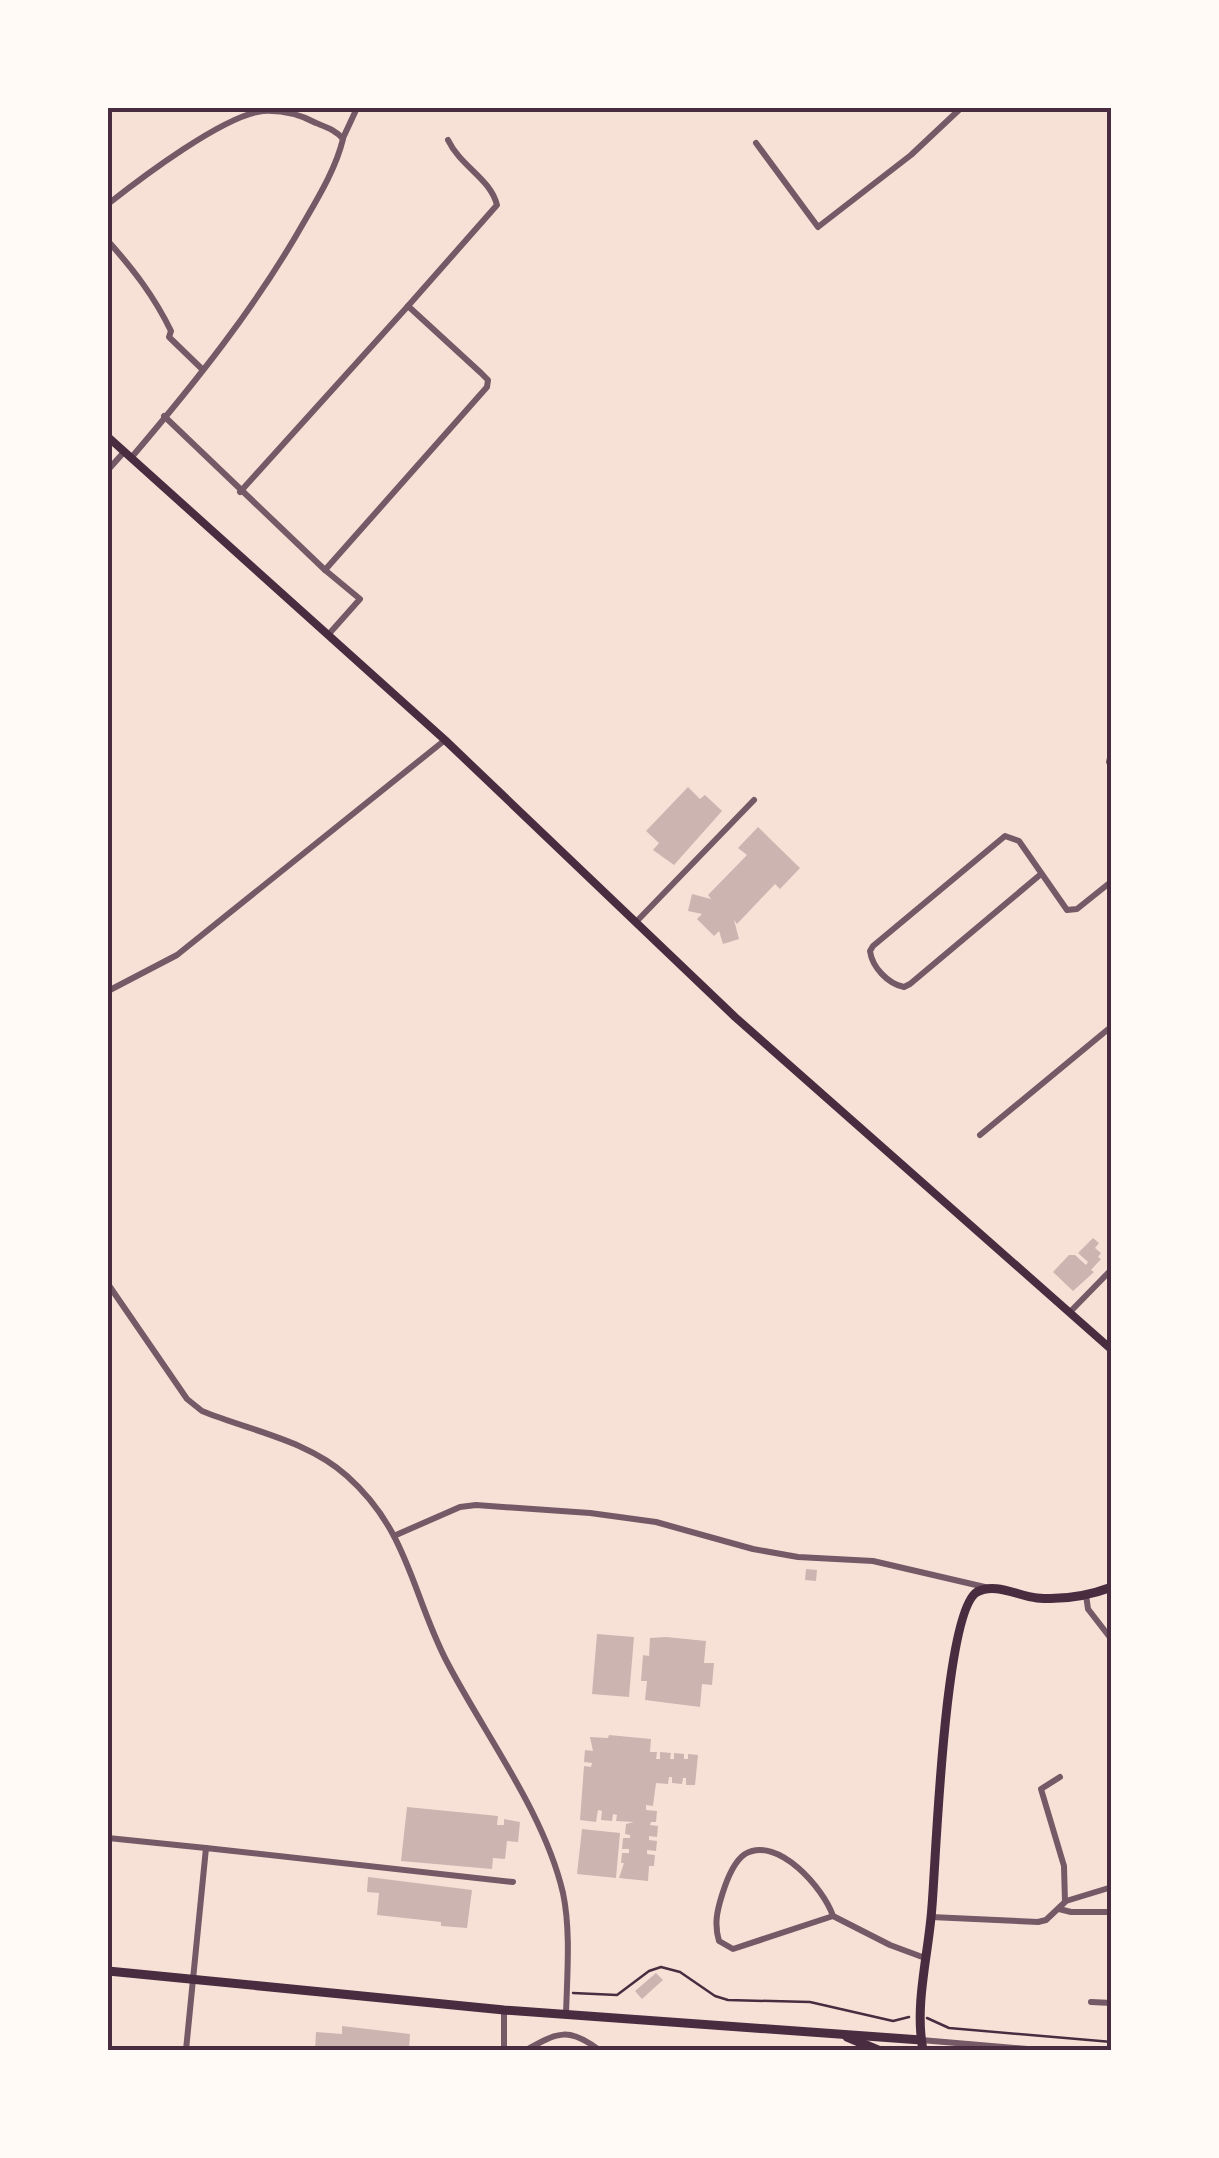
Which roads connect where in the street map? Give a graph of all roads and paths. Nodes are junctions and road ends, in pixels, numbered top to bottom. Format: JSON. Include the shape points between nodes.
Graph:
{"nodes":[{"id":1,"x":357,"y":108,"type":"edge"},
{"id":2,"x":962,"y":108,"type":"edge"},
{"id":3,"x":342,"y":139,"type":"junction"},
{"id":4,"x":448,"y":140,"type":"dead end"},
{"id":5,"x":756,"y":143,"type":"dead end"},
{"id":6,"x":108,"y":204,"type":"edge"},
{"id":7,"x":108,"y":241,"type":"edge"},
{"id":8,"x":408,"y":306,"type":"junction"},
{"id":9,"x":202,"y":369,"type":"junction"},
{"id":10,"x":164,"y":416,"type":"junction"},
{"id":11,"x":108,"y":437,"type":"edge"},
{"id":12,"x":128,"y":455,"type":"junction"},
{"id":13,"x":108,"y":470,"type":"edge"},
{"id":14,"x":240,"y":492,"type":"junction"},
{"id":15,"x":326,"y":570,"type":"junction"},
{"id":16,"x":328,"y":635,"type":"junction"},
{"id":17,"x":445,"y":740,"type":"junction"},
{"id":18,"x":1112,"y":750,"type":"edge"},
{"id":19,"x":1112,"y":768,"type":"edge"},
{"id":20,"x":754,"y":800,"type":"dead end"},
{"id":21,"x":1041,"y":874,"type":"junction"},
{"id":22,"x":1112,"y":880,"type":"edge"},
{"id":23,"x":635,"y":923,"type":"junction"},
{"id":24,"x":108,"y":991,"type":"edge"},
{"id":25,"x":1112,"y":1026,"type":"edge"},
{"id":26,"x":980,"y":1135,"type":"dead end"},
{"id":27,"x":1112,"y":1269,"type":"edge"},
{"id":28,"x":108,"y":1284,"type":"edge"},
{"id":29,"x":1070,"y":1312,"type":"junction"},
{"id":30,"x":1112,"y":1350,"type":"edge"},
{"id":31,"x":396,"y":1535,"type":"junction"},
{"id":32,"x":1112,"y":1587,"type":"edge"},
{"id":33,"x":990,"y":1588,"type":"junction"},
{"id":34,"x":1086,"y":1594,"type":"junction"},
{"id":35,"x":1112,"y":1640,"type":"edge"},
{"id":36,"x":1060,"y":1777,"type":"dead end"},
{"id":37,"x":108,"y":1838,"type":"edge"},
{"id":38,"x":206,"y":1848,"type":"junction"},
{"id":39,"x":513,"y":1882,"type":"dead end"},
{"id":40,"x":1112,"y":1887,"type":"edge"},
{"id":41,"x":1062,"y":1905,"type":"junction"},
{"id":42,"x":1112,"y":1912,"type":"edge"},
{"id":43,"x":834,"y":1916,"type":"junction"},
{"id":44,"x":931,"y":1918,"type":"junction"},
{"id":45,"x":926,"y":1958,"type":"junction"},
{"id":46,"x":108,"y":1970,"type":"edge"},
{"id":47,"x":192,"y":1979,"type":"junction"},
{"id":48,"x":566,"y":1993,"type":"junction"},
{"id":49,"x":1091,"y":2002,"type":"dead end"},
{"id":50,"x":1112,"y":2004,"type":"edge"},
{"id":51,"x":504,"y":2010,"type":"junction"},
{"id":52,"x":566,"y":2015,"type":"junction"},
{"id":53,"x":909,"y":2017,"type":"dead end"},
{"id":54,"x":932,"y":2018,"type":"dead end"},
{"id":55,"x":840,"y":2034,"type":"junction"},
{"id":56,"x":1112,"y":2042,"type":"edge"},
{"id":57,"x":922,"y":2045,"type":"edge"},
{"id":58,"x":186,"y":2050,"type":"edge"},
{"id":59,"x":504,"y":2050,"type":"edge"},
{"id":60,"x":526,"y":2050,"type":"edge"},
{"id":61,"x":599,"y":2050,"type":"edge"},
{"id":62,"x":878,"y":2050,"type":"edge"},
{"id":63,"x":1038,"y":2050,"type":"edge"}],
"edges":[{"from":1,"to":3,"type":"street"},
{"from":2,"to":5,"type":"street","via":[[818,227]]},
{"from":3,"to":6,"type":"street","via":[[302,116],[258,112],[202,138]]},
{"from":3,"to":9,"type":"street","via":[[284,257]]},
{"from":4,"to":8,"type":"street","via":[[497,204]]},
{"from":7,"to":9,"type":"street","via":[[157,304],[168,337]]},
{"from":8,"to":14,"type":"street"},
{"from":8,"to":15,"type":"street","via":[[488,387]]},
{"from":9,"to":10,"type":"street"},
{"from":10,"to":12,"type":"street"},
{"from":10,"to":14,"type":"street"},
{"from":11,"to":12,"type":"main road"},
{"from":12,"to":13,"type":"street"},
{"from":12,"to":16,"type":"main road"},
{"from":14,"to":15,"type":"street"},
{"from":15,"to":16,"type":"street","via":[[360,599]]},
{"from":16,"to":17,"type":"main road"},
{"from":17,"to":23,"type":"main road"},
{"from":17,"to":24,"type":"street","via":[[177,955]]},
{"from":18,"to":19,"type":"street"},
{"from":20,"to":23,"type":"street"},
{"from":21,"to":21,"type":"street","via":[[1015,838],[999,839],[873,946],[872,962],[892,984],[910,984]]},
{"from":21,"to":22,"type":"street","via":[[1062,907],[1072,911]]},
{"from":23,"to":29,"type":"main road"},
{"from":25,"to":26,"type":"street"},
{"from":27,"to":29,"type":"street"},
{"from":28,"to":31,"type":"street","via":[[187,1399],[202,1412],[316,1454],[347,1476]]},
{"from":29,"to":30,"type":"main road"},
{"from":31,"to":33,"type":"street","via":[[476,1504],[590,1513],[656,1522],[753,1549],[873,1561]]},
{"from":31,"to":48,"type":"street","via":[[446,1660],[556,1870],[564,1905]]},
{"from":32,"to":34,"type":"main road"},
{"from":33,"to":34,"type":"main road","via":[[1036,1598]]},
{"from":33,"to":44,"type":"main road","via":[[971,1598],[956,1650]]},
{"from":34,"to":35,"type":"street","via":[[1088,1609]]},
{"from":36,"to":41,"type":"street","via":[[1040,1788],[1064,1866]]},
{"from":37,"to":38,"type":"street"},
{"from":38,"to":39,"type":"street"},
{"from":38,"to":47,"type":"street"},
{"from":40,"to":41,"type":"street"},
{"from":41,"to":42,"type":"street","via":[[1071,1912]]},
{"from":41,"to":44,"type":"street","via":[[1038,1922]]},
{"from":43,"to":43,"type":"street","via":[[797,1867],[756,1850],[733,1868],[716,1932],[732,1949]]},
{"from":43,"to":45,"type":"street"},
{"from":44,"to":45,"type":"main road"},
{"from":45,"to":57,"type":"main road"},
{"from":46,"to":47,"type":"main road"},
{"from":47,"to":51,"type":"main road"},
{"from":47,"to":58,"type":"street"},
{"from":48,"to":52,"type":"street"},
{"from":48,"to":53,"type":"path","via":[[617,1995],[654,1968],[670,1968],[728,2000],[810,2002],[893,2021]]},
{"from":49,"to":50,"type":"street"},
{"from":51,"to":52,"type":"main road"},
{"from":51,"to":59,"type":"street"},
{"from":52,"to":55,"type":"main road"},
{"from":54,"to":56,"type":"path","via":[[949,2028]]},
{"from":55,"to":57,"type":"main road"},
{"from":55,"to":62,"type":"main road"},
{"from":57,"to":63,"type":"street"},
{"from":60,"to":61,"type":"street","via":[[557,2034],[573,2034]]}]}
